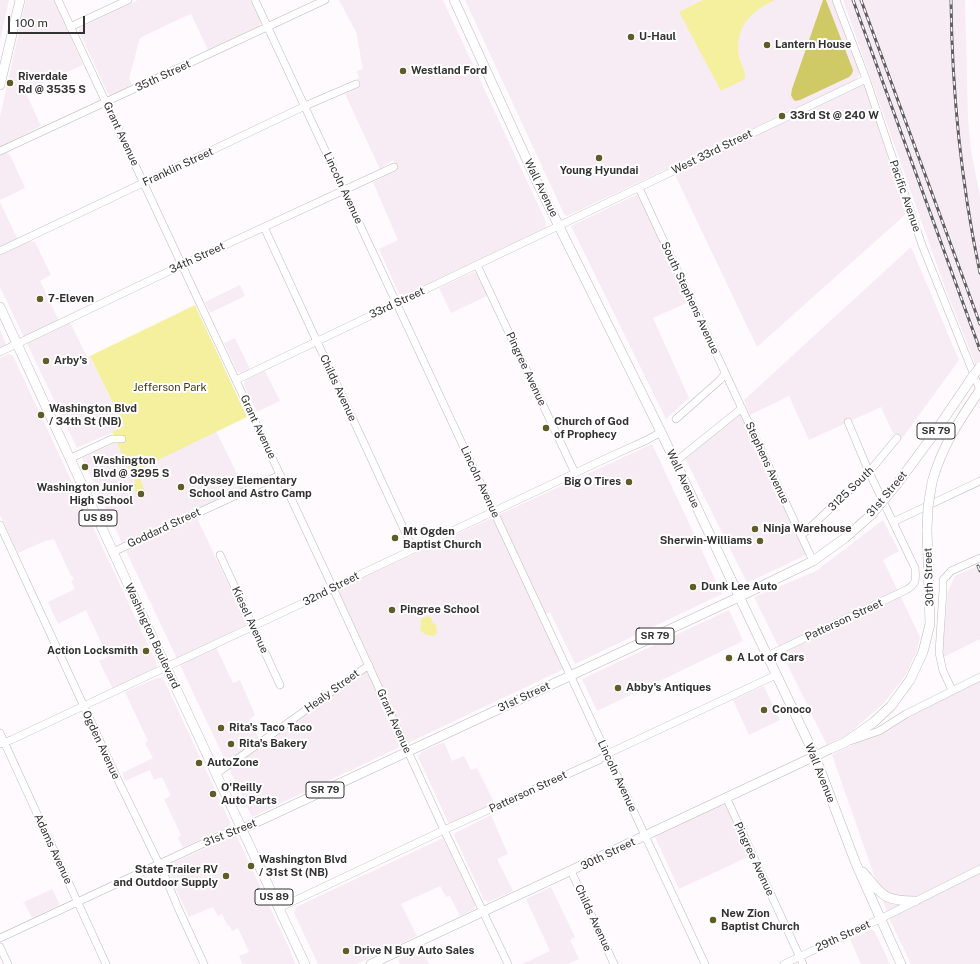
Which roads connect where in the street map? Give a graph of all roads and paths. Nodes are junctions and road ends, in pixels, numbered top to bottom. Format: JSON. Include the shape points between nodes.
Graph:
{"nodes":[{"id":1,"x":20,"y":0,"type":"edge"},
{"id":2,"x":58,"y":0,"type":"edge"},
{"id":3,"x":128,"y":0,"type":"edge"},
{"id":4,"x":255,"y":0,"type":"edge"},
{"id":5,"x":325,"y":0,"type":"edge"},
{"id":6,"x":454,"y":0,"type":"edge"},
{"id":7,"x":836,"y":0,"type":"edge"},
{"id":8,"x":70,"y":27,"type":"junction"},
{"id":9,"x":268,"y":27,"type":"junction"},
{"id":10,"x":1,"y":72,"type":"edge"},
{"id":11,"x":866,"y":79,"type":"junction"},
{"id":12,"x":356,"y":84,"type":"dead end"},
{"id":13,"x":0,"y":86,"type":"edge"},
{"id":14,"x":106,"y":102,"type":"junction"},
{"id":15,"x":305,"y":106,"type":"junction"},
{"id":16,"x":0,"y":151,"type":"edge"},
{"id":17,"x":394,"y":167,"type":"dead end"},
{"id":18,"x":144,"y":183,"type":"junction"},
{"id":19,"x":639,"y":188,"type":"junction"},
{"id":20,"x":344,"y":190,"type":"junction"},
{"id":21,"x":559,"y":226,"type":"junction"},
{"id":22,"x":264,"y":227,"type":"junction"},
{"id":23,"x":0,"y":251,"type":"edge"},
{"id":24,"x":182,"y":265,"type":"junction"},
{"id":25,"x":478,"y":265,"type":"junction"},
{"id":26,"x":396,"y":303,"type":"junction"},
{"id":27,"x":0,"y":307,"type":"edge"},
{"id":28,"x":316,"y":342,"type":"junction"},
{"id":29,"x":17,"y":343,"type":"junction"},
{"id":30,"x":0,"y":352,"type":"edge"},
{"id":31,"x":980,"y":367,"type":"edge"},
{"id":32,"x":724,"y":371,"type":"junction"},
{"id":33,"x":236,"y":380,"type":"junction"},
{"id":34,"x":980,"y":390,"type":"edge"},
{"id":35,"x":742,"y":408,"type":"junction"},
{"id":36,"x":676,"y":419,"type":"dead end"},
{"id":37,"x":848,"y":422,"type":"dead end"},
{"id":38,"x":661,"y":432,"type":"junction"},
{"id":39,"x":897,"y":438,"type":"dead end"},
{"id":40,"x":122,"y":439,"type":"dead end"},
{"id":41,"x":71,"y":458,"type":"junction"},
{"id":42,"x":675,"y":462,"type":"junction"},
{"id":43,"x":869,"y":472,"type":"junction"},
{"id":44,"x":575,"y":473,"type":"junction"},
{"id":45,"x":280,"y":475,"type":"junction"},
{"id":46,"x":980,"y":481,"type":"edge"},
{"id":47,"x":494,"y":511,"type":"junction"},
{"id":48,"x":893,"y":522,"type":"junction"},
{"id":49,"x":0,"y":525,"type":"edge"},
{"id":50,"x":801,"y":536,"type":"junction"},
{"id":51,"x":413,"y":549,"type":"junction"},
{"id":52,"x":113,"y":552,"type":"junction"},
{"id":53,"x":220,"y":555,"type":"dead end"},
{"id":54,"x":980,"y":558,"type":"edge"},
{"id":55,"x":813,"y":561,"type":"junction"},
{"id":56,"x":333,"y":588,"type":"junction"},
{"id":57,"x":739,"y":598,"type":"junction"},
{"id":58,"x":253,"y":627,"type":"junction"},
{"id":59,"x":767,"y":656,"type":"junction"},
{"id":60,"x":369,"y":665,"type":"junction"},
{"id":61,"x":167,"y":667,"type":"junction"},
{"id":62,"x":776,"y":675,"type":"junction"},
{"id":63,"x":571,"y":676,"type":"junction"},
{"id":64,"x":980,"y":677,"type":"edge"},
{"id":65,"x":280,"y":685,"type":"dead end"},
{"id":66,"x":952,"y":690,"type":"junction"},
{"id":67,"x":83,"y":706,"type":"junction"},
{"id":68,"x":0,"y":733,"type":"edge"},
{"id":69,"x":2,"y":743,"type":"edge"},
{"id":70,"x":844,"y":743,"type":"junction"},
{"id":71,"x":408,"y":752,"type":"junction"},
{"id":72,"x":607,"y":754,"type":"junction"},
{"id":73,"x":815,"y":756,"type":"junction"},
{"id":74,"x":216,"y":774,"type":"junction"},
{"id":75,"x":726,"y":798,"type":"junction"},
{"id":76,"x":242,"y":829,"type":"junction"},
{"id":77,"x":444,"y":830,"type":"junction"},
{"id":78,"x":645,"y":836,"type":"junction"},
{"id":79,"x":159,"y":864,"type":"junction"},
{"id":80,"x":856,"y":864,"type":"junction"},
{"id":81,"x":980,"y":869,"type":"edge"},
{"id":82,"x":571,"y":871,"type":"junction"},
{"id":83,"x":915,"y":901,"type":"junction"},
{"id":84,"x":77,"y":902,"type":"junction"},
{"id":85,"x":279,"y":908,"type":"junction"},
{"id":86,"x":483,"y":912,"type":"junction"},
{"id":87,"x":880,"y":919,"type":"junction"},
{"id":88,"x":0,"y":938,"type":"edge"},
{"id":89,"x":0,"y":947,"type":"edge"},
{"id":90,"x":801,"y":960,"type":"edge"},
{"id":91,"x":8,"y":964,"type":"edge"},
{"id":92,"x":106,"y":964,"type":"edge"},
{"id":93,"x":204,"y":964,"type":"edge"},
{"id":94,"x":305,"y":964,"type":"edge"},
{"id":95,"x":371,"y":964,"type":"edge"},
{"id":96,"x":508,"y":964,"type":"edge"},
{"id":97,"x":614,"y":964,"type":"edge"},
{"id":98,"x":704,"y":964,"type":"edge"},
{"id":99,"x":784,"y":964,"type":"edge"},
{"id":100,"x":901,"y":964,"type":"edge"}],
"edges":[{"from":1,"to":10,"type":"main road"},
{"from":2,"to":8,"type":"street","name":"Grant Avenue"},
{"from":3,"to":8,"type":"street"},
{"from":4,"to":9,"type":"street","name":"Lincoln Avenue"},
{"from":5,"to":9,"type":"street","name":"35th Street"},
{"from":6,"to":21,"type":"main road","name":"Wall Avenue"},
{"from":7,"to":11,"type":"street","name":"Pacific Avenue"},
{"from":8,"to":14,"type":"street","name":"Grant Avenue"},
{"from":9,"to":14,"type":"street","name":"35th Street"},
{"from":9,"to":15,"type":"street","name":"Lincoln Avenue"},
{"from":10,"to":13,"type":"main road"},
{"from":11,"to":19,"type":"street","name":"West 33rd Street"},
{"from":11,"to":34,"type":"street","name":"Pacific Avenue","via":[[914,225]]},
{"from":12,"to":15,"type":"street","name":"Franklin Street"},
{"from":14,"to":16,"type":"street","name":"35th Street"},
{"from":14,"to":18,"type":"street","name":"Grant Avenue"},
{"from":15,"to":18,"type":"street","name":"Franklin Street"},
{"from":15,"to":20,"type":"street","name":"Lincoln Avenue"},
{"from":17,"to":20,"type":"street","name":"34th Street"},
{"from":18,"to":23,"type":"street","name":"Franklin Street"},
{"from":18,"to":24,"type":"street","name":"Grant Avenue"},
{"from":19,"to":21,"type":"street","name":"West 33rd Street"},
{"from":19,"to":32,"type":"street","name":"South Stephens Avenue"},
{"from":20,"to":22,"type":"street","name":"34th Street"},
{"from":20,"to":26,"type":"street","name":"Lincoln Avenue"},
{"from":21,"to":25,"type":"street","name":"33rd Street"},
{"from":21,"to":38,"type":"main road","name":"Wall Avenue"},
{"from":22,"to":24,"type":"street","name":"34th Street"},
{"from":22,"to":28,"type":"street","name":"Childs Avenue"},
{"from":24,"to":29,"type":"street","name":"34th Street"},
{"from":24,"to":33,"type":"street","name":"Grant Avenue"},
{"from":25,"to":26,"type":"street","name":"33rd Street"},
{"from":25,"to":44,"type":"street","name":"Pingree Avenue"},
{"from":26,"to":28,"type":"street","name":"33rd Street"},
{"from":26,"to":47,"type":"street","name":"Lincoln Avenue"},
{"from":27,"to":29,"type":"main road","name":"Washington Boulevard","number":"US 89"},
{"from":28,"to":33,"type":"street","name":"33rd Street"},
{"from":28,"to":51,"type":"street","name":"Childs Avenue"},
{"from":29,"to":30,"type":"street","name":"34th Street"},
{"from":29,"to":41,"type":"main road","name":"Washington Boulevard","number":"US 89"},
{"from":31,"to":55,"type":"main road","name":"31st Street","number":"SR 79","bridge":true,"via":[[931,438],[871,515]]},
{"from":32,"to":35,"type":"street","name":"South Stephens Avenue"},
{"from":32,"to":36,"type":"street","via":[[720,380]]},
{"from":33,"to":45,"type":"street","name":"Grant Avenue"},
{"from":34,"to":70,"type":"main road","name":"30th Street","number":"SR 79","bridge":true,"via":[[944,447],[932,482],[927,530],[930,624],[923,652],[910,680],[891,706],[874,722]]},
{"from":35,"to":42,"type":"street"},
{"from":35,"to":50,"type":"street","name":"Stephens Avenue"},
{"from":37,"to":43,"type":"street"},
{"from":38,"to":42,"type":"main road","name":"Wall Avenue"},
{"from":38,"to":44,"type":"street","name":"32nd Street"},
{"from":39,"to":43,"type":"street","name":"3125 South"},
{"from":40,"to":41,"type":"street","via":[[112,439]]},
{"from":41,"to":52,"type":"main road","name":"Washington Boulevard","number":"US 89"},
{"from":42,"to":57,"type":"main road","name":"Wall Avenue"},
{"from":43,"to":48,"type":"street"},
{"from":43,"to":50,"type":"street","name":"3125 South"},
{"from":44,"to":47,"type":"street","name":"32nd Street"},
{"from":45,"to":52,"type":"street","name":"Goddard Street"},
{"from":45,"to":56,"type":"street","name":"Grant Avenue"},
{"from":46,"to":48,"type":"street","name":"31st Street"},
{"from":47,"to":51,"type":"street","name":"32nd Street"},
{"from":47,"to":63,"type":"street","name":"Lincoln Avenue"},
{"from":48,"to":59,"type":"street","name":"Patterson Street","via":[[915,568],[916,579],[913,586]]},
{"from":49,"to":67,"type":"street","name":"Ogden Avenue"},
{"from":50,"to":55,"type":"street","name":"Stephens Avenue"},
{"from":51,"to":56,"type":"street","name":"32nd Street"},
{"from":52,"to":61,"type":"main road","name":"Washington Boulevard","number":"US 89"},
{"from":53,"to":58,"type":"street","name":"Kiesel Avenue"},
{"from":54,"to":66,"type":"street","via":[[951,572],[943,580],[939,653],[943,671]]},
{"from":55,"to":57,"type":"main road","name":"31st Street","number":"SR 79"},
{"from":56,"to":58,"type":"street","name":"32nd Street"},
{"from":56,"to":60,"type":"street","name":"Grant Avenue"},
{"from":57,"to":59,"type":"main road","name":"Wall Avenue"},
{"from":57,"to":63,"type":"main road","name":"31st Street","number":"SR 79"},
{"from":58,"to":61,"type":"street","name":"32nd Street"},
{"from":58,"to":65,"type":"street","name":"Kiesel Avenue"},
{"from":59,"to":62,"type":"main road","name":"Wall Avenue"},
{"from":60,"to":71,"type":"street","name":"Grant Avenue"},
{"from":60,"to":74,"type":"street","name":"Healy Street"},
{"from":61,"to":67,"type":"street","name":"32nd Street"},
{"from":61,"to":74,"type":"main road","name":"Washington Boulevard","number":"US 89"},
{"from":62,"to":72,"type":"street","name":"Patterson Street"},
{"from":62,"to":73,"type":"main road","name":"Wall Avenue"},
{"from":63,"to":71,"type":"main road","name":"31st Street","number":"SR 79"},
{"from":63,"to":72,"type":"street","name":"Lincoln Avenue"},
{"from":64,"to":66,"type":"street","name":"30th Street"},
{"from":66,"to":70,"type":"street","name":"30th Street","via":[[879,731]]},
{"from":67,"to":69,"type":"street","name":"32nd Street"},
{"from":67,"to":79,"type":"street","name":"Ogden Avenue"},
{"from":68,"to":69,"type":"street","name":"Adams Avenue"},
{"from":69,"to":84,"type":"street","name":"Adams Avenue"},
{"from":70,"to":73,"type":"main road","name":"30th Street","number":"SR 79"},
{"from":71,"to":76,"type":"main road","name":"31st Street","number":"SR 79"},
{"from":71,"to":77,"type":"street","name":"Grant Avenue"},
{"from":72,"to":77,"type":"street","name":"Patterson Street","via":[[599,760]]},
{"from":72,"to":78,"type":"street","name":"Lincoln Avenue"},
{"from":73,"to":75,"type":"main road","name":"30th Street","number":"SR 79"},
{"from":73,"to":80,"type":"main road","name":"Wall Avenue"},
{"from":74,"to":76,"type":"main road","name":"Washington Boulevard","number":"US 89"},
{"from":75,"to":78,"type":"main road","name":"30th Street","number":"SR 79"},
{"from":75,"to":90,"type":"street","name":"Pingree Avenue"},
{"from":76,"to":79,"type":"street","name":"31st Street","via":[[230,831]]},
{"from":76,"to":85,"type":"main road","name":"Washington Boulevard","number":"US 89"},
{"from":77,"to":85,"type":"street","name":"Patterson Street"},
{"from":77,"to":86,"type":"street","name":"Grant Avenue"},
{"from":78,"to":82,"type":"main road","name":"30th Street","number":"SR 79"},
{"from":78,"to":98,"type":"street","name":"Lincoln Avenue"},
{"from":79,"to":84,"type":"street","name":"31st Street"},
{"from":79,"to":93,"type":"street","name":"Ogden Avenue"},
{"from":80,"to":83,"type":"main road","via":[[888,898]]},
{"from":80,"to":87,"type":"main road","name":"Wall Avenue"},
{"from":81,"to":83,"type":"street","name":"29th Street"},
{"from":82,"to":86,"type":"main road","name":"30th Street","number":"SR 79"},
{"from":82,"to":97,"type":"street","name":"Childs Avenue"},
{"from":83,"to":87,"type":"street","name":"29th Street"},
{"from":84,"to":88,"type":"street","name":"31st Street"},
{"from":84,"to":92,"type":"street","name":"Adams Avenue"},
{"from":85,"to":94,"type":"main road","name":"Washington Boulevard","number":"US 89"},
{"from":86,"to":95,"type":"main road","name":"30th Street","number":"SR 79"},
{"from":86,"to":96,"type":"street","name":"Grant Avenue"},
{"from":87,"to":90,"type":"street","name":"29th Street"},
{"from":87,"to":100,"type":"main road","name":"Wall Avenue"},
{"from":89,"to":91,"type":"street"},
{"from":90,"to":99,"type":"street","name":"29th Street"}]}
